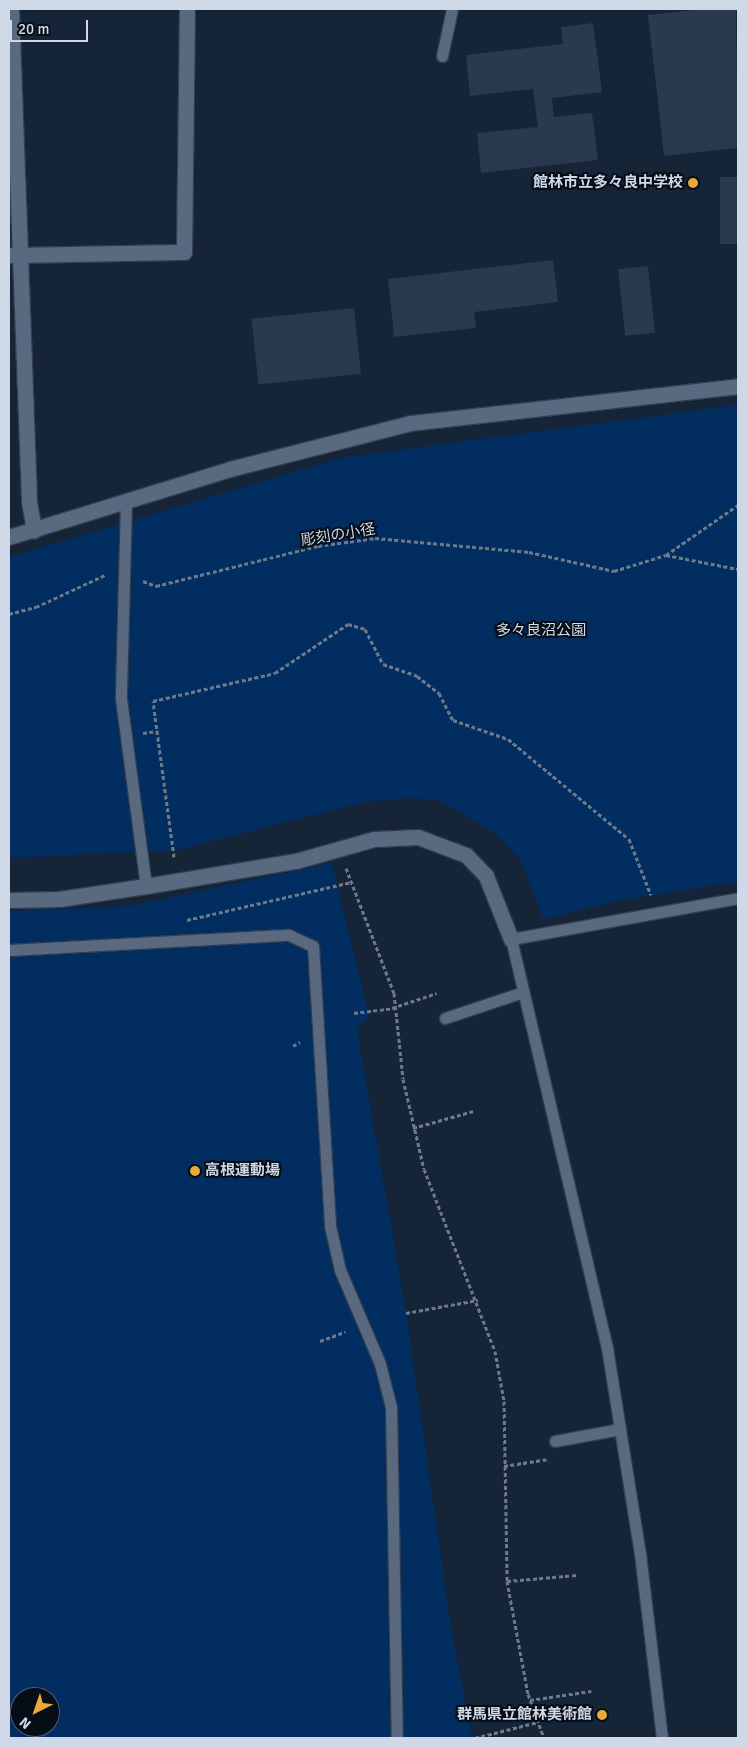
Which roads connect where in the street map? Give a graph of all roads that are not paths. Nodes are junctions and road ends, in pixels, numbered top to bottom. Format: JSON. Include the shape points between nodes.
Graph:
{"nodes":[{"id":1,"x":11,"y":9,"type":"edge"},
{"id":2,"x":187,"y":9,"type":"edge"},
{"id":3,"x":452,"y":9,"type":"edge"},
{"id":4,"x":442,"y":56,"type":"dead end"},
{"id":5,"x":15,"y":255,"type":"edge"},
{"id":6,"x":738,"y":386,"type":"edge"},
{"id":7,"x":126,"y":502,"type":"junction"},
{"id":8,"x":34,"y":532,"type":"junction"},
{"id":9,"x":9,"y":537,"type":"edge"},
{"id":10,"x":146,"y":886,"type":"junction"},
{"id":11,"x":738,"y":898,"type":"edge"},
{"id":12,"x":9,"y":900,"type":"edge"},
{"id":13,"x":510,"y":939,"type":"junction"},
{"id":14,"x":9,"y":950,"type":"edge"},
{"id":15,"x":523,"y":992,"type":"junction"},
{"id":16,"x":445,"y":1018,"type":"dead end"},
{"id":17,"x":620,"y":1428,"type":"junction"},
{"id":18,"x":555,"y":1441,"type":"dead end"},
{"id":19,"x":397,"y":1738,"type":"edge"},
{"id":20,"x":662,"y":1738,"type":"edge"}],
"edges":[{"from":1,"to":5,"type":"street"},
{"from":2,"to":5,"type":"street","via":[[184,252]]},
{"from":3,"to":4,"type":"lane"},
{"from":5,"to":8,"type":"street","via":[[29,502]]},
{"from":6,"to":7,"type":"street","via":[[410,422],[321,443]]},
{"from":7,"to":8,"type":"street"},
{"from":7,"to":10,"type":"lane","via":[[122,699]]},
{"from":8,"to":9,"type":"street"},
{"from":10,"to":12,"type":"street","via":[[60,899]]},
{"from":10,"to":13,"type":"street","via":[[296,861],[374,840],[418,837],[466,855],[486,876]]},
{"from":11,"to":13,"type":"lane"},
{"from":13,"to":15,"type":"lane"},
{"from":14,"to":19,"type":"lane","via":[[289,935],[313,946],[318,960],[330,1226],[340,1270],[380,1364],[391,1407]]},
{"from":15,"to":16,"type":"lane"},
{"from":15,"to":17,"type":"lane","via":[[588,1261]]},
{"from":17,"to":18,"type":"lane"},
{"from":17,"to":20,"type":"lane"}]}
